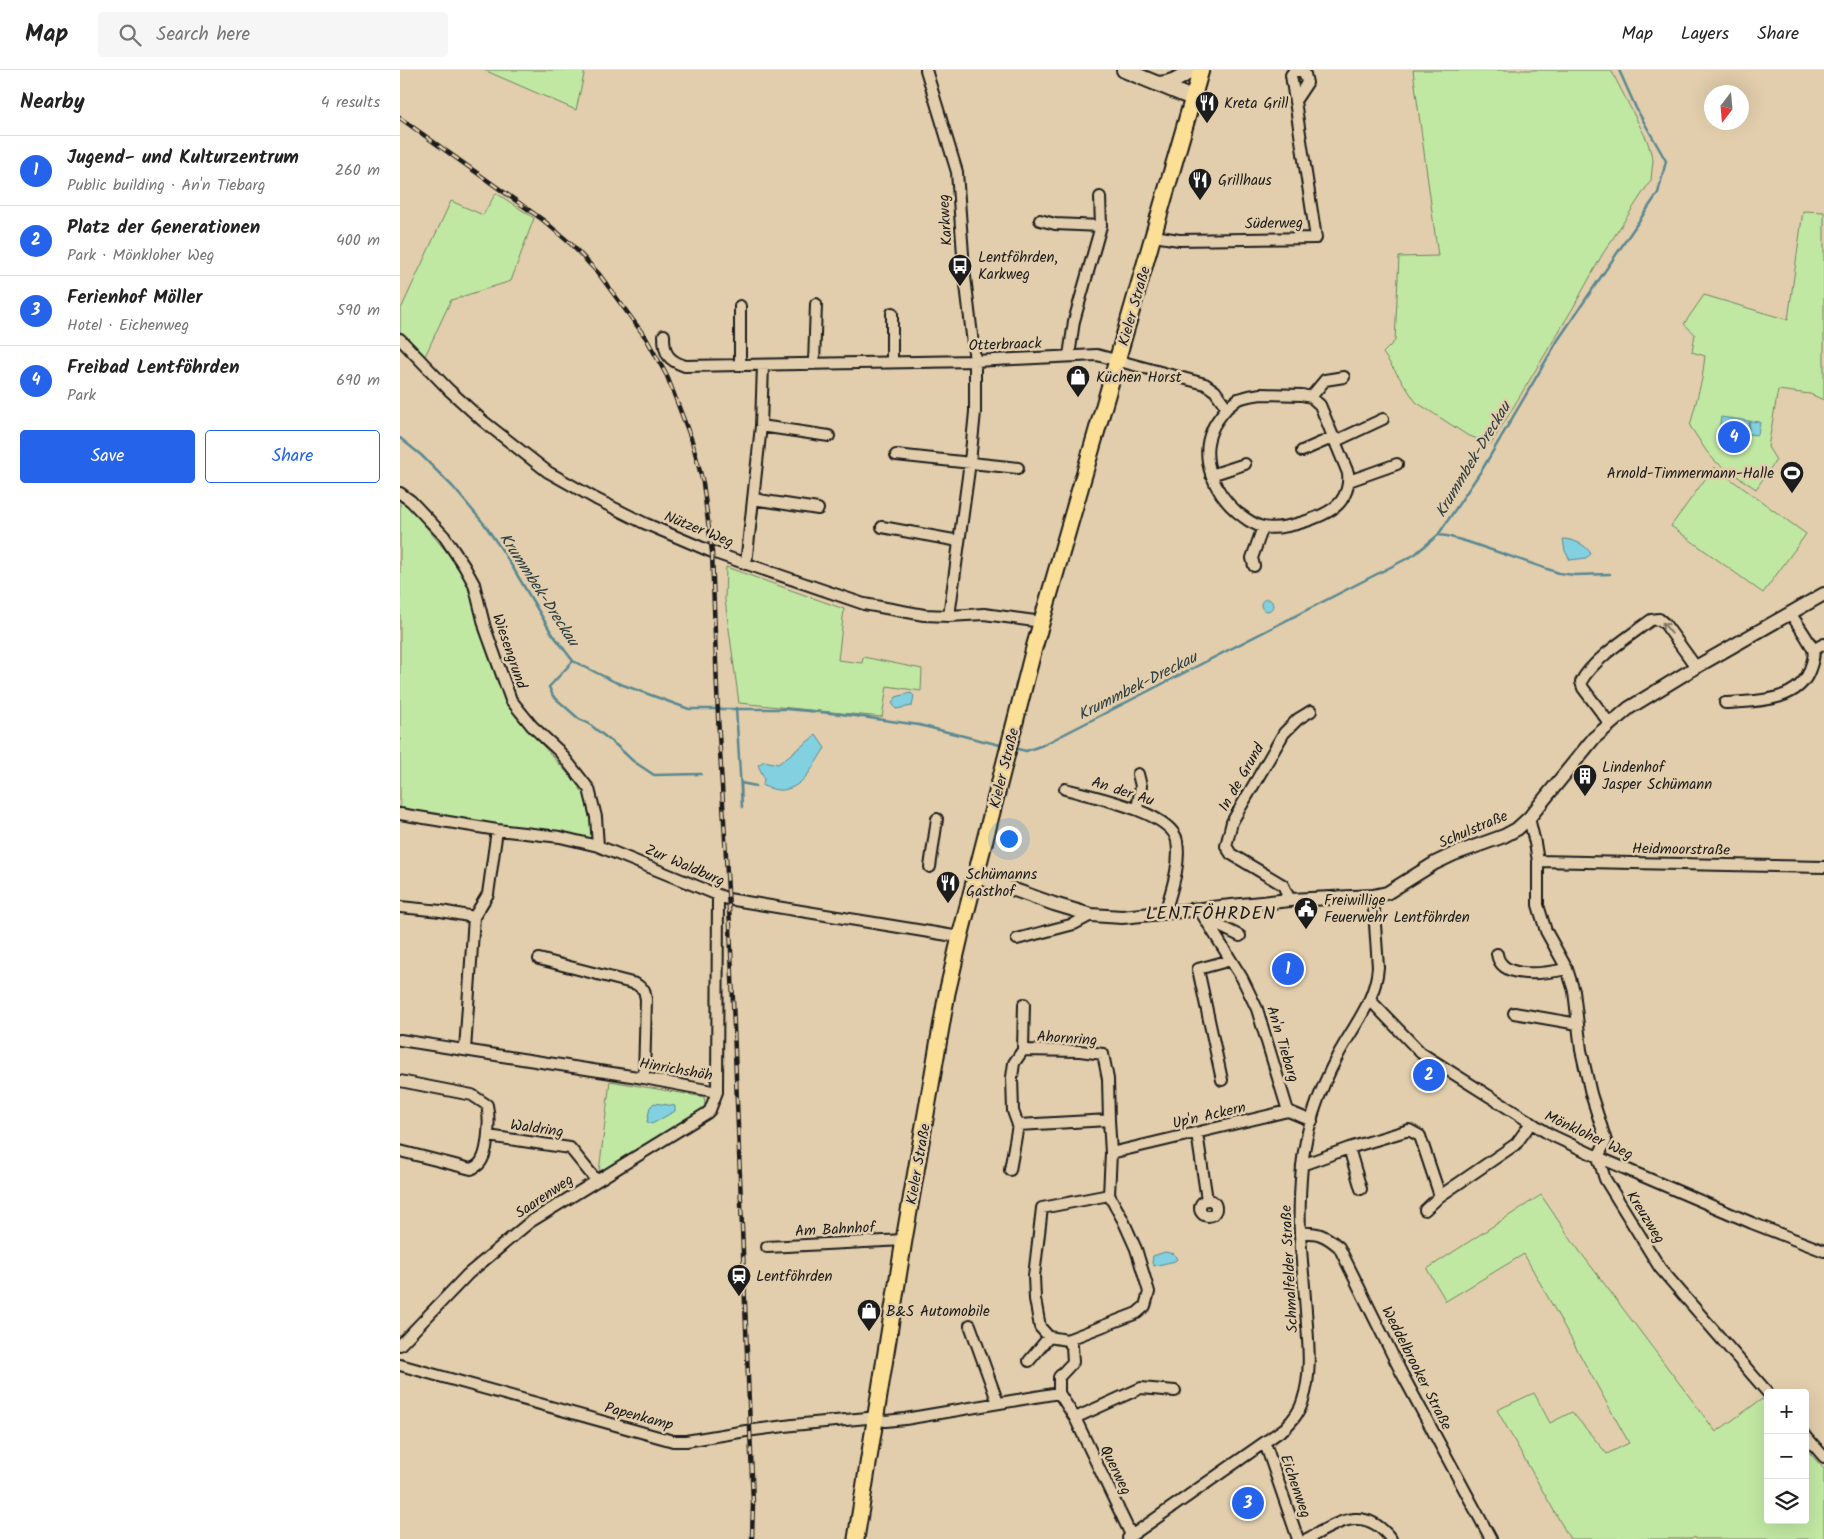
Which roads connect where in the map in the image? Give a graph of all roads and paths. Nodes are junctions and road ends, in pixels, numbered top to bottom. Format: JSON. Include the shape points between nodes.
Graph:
{"nodes":[{"id":1,"x":926,"y":70,"type":"edge"},
{"id":2,"x":1124,"y":70,"type":"edge"},
{"id":3,"x":1191,"y":70,"type":"edge"},
{"id":4,"x":1201,"y":70,"type":"edge"},
{"id":5,"x":1157,"y":84,"type":"junction"},
{"id":6,"x":1192,"y":98,"type":"junction"},
{"id":7,"x":1295,"y":101,"type":"dead end"},
{"id":8,"x":1100,"y":197,"type":"dead end"},
{"id":9,"x":1040,"y":220,"type":"dead end"},
{"id":10,"x":1101,"y":226,"type":"junction"},
{"id":11,"x":1154,"y":236,"type":"junction"},
{"id":12,"x":816,"y":304,"type":"dead end"},
{"id":13,"x":740,"y":306,"type":"dead end"},
{"id":14,"x":892,"y":313,"type":"dead end"},
{"id":15,"x":664,"y":335,"type":"dead end"},
{"id":16,"x":400,"y":338,"type":"edge"},
{"id":17,"x":1069,"y":356,"type":"junction"},
{"id":18,"x":1118,"y":360,"type":"junction"},
{"id":19,"x":975,"y":361,"type":"junction"},
{"id":20,"x":892,"y":362,"type":"junction"},
{"id":21,"x":740,"y":364,"type":"junction"},
{"id":22,"x":814,"y":364,"type":"junction"},
{"id":23,"x":763,"y":365,"type":"junction"},
{"id":24,"x":1344,"y":377,"type":"dead end"},
{"id":25,"x":1311,"y":397,"type":"junction"},
{"id":26,"x":1227,"y":408,"type":"junction"},
{"id":27,"x":1384,"y":419,"type":"dead end"},
{"id":28,"x":761,"y":426,"type":"junction"},
{"id":29,"x":829,"y":436,"type":"dead end"},
{"id":30,"x":1335,"y":439,"type":"junction"},
{"id":31,"x":1302,"y":451,"type":"dead end"},
{"id":32,"x":896,"y":455,"type":"dead end"},
{"id":33,"x":970,"y":462,"type":"junction"},
{"id":34,"x":1245,"y":464,"type":"dead end"},
{"id":35,"x":1397,"y":464,"type":"dead end"},
{"id":36,"x":1018,"y":468,"type":"dead end"},
{"id":37,"x":1211,"y":475,"type":"junction"},
{"id":38,"x":1349,"y":481,"type":"junction"},
{"id":39,"x":400,"y":493,"type":"edge"},
{"id":40,"x":753,"y":499,"type":"junction"},
{"id":41,"x":818,"y":509,"type":"dead end"},
{"id":42,"x":882,"y":527,"type":"dead end"},
{"id":43,"x":1263,"y":527,"type":"junction"},
{"id":44,"x":959,"y":541,"type":"junction"},
{"id":45,"x":746,"y":564,"type":"junction"},
{"id":46,"x":1254,"y":566,"type":"dead end"},
{"id":47,"x":1824,"y":594,"type":"edge"},
{"id":48,"x":1790,"y":613,"type":"junction"},
{"id":49,"x":950,"y":616,"type":"junction"},
{"id":50,"x":1042,"y":622,"type":"junction"},
{"id":51,"x":1824,"y":644,"type":"edge"},
{"id":52,"x":1813,"y":650,"type":"junction"},
{"id":53,"x":1696,"y":667,"type":"junction"},
{"id":54,"x":1725,"y":703,"type":"dead end"},
{"id":55,"x":1311,"y":711,"type":"dead end"},
{"id":56,"x":1610,"y":724,"type":"junction"},
{"id":57,"x":1138,"y":774,"type":"dead end"},
{"id":58,"x":1065,"y":789,"type":"dead end"},
{"id":59,"x":1137,"y":809,"type":"junction"},
{"id":60,"x":400,"y":814,"type":"edge"},
{"id":61,"x":1529,"y":818,"type":"junction"},
{"id":62,"x":937,"y":819,"type":"dead end"},
{"id":63,"x":497,"y":830,"type":"junction"},
{"id":64,"x":598,"y":846,"type":"junction"},
{"id":65,"x":1538,"y":860,"type":"junction"},
{"id":66,"x":930,"y":867,"type":"dead end"},
{"id":67,"x":1824,"y":867,"type":"edge"},
{"id":68,"x":975,"y":878,"type":"junction"},
{"id":69,"x":718,"y":896,"type":"junction"},
{"id":70,"x":1373,"y":896,"type":"junction"},
{"id":71,"x":1290,"y":900,"type":"junction"},
{"id":72,"x":400,"y":907,"type":"edge"},
{"id":73,"x":1165,"y":914,"type":"junction"},
{"id":74,"x":1202,"y":914,"type":"junction"},
{"id":75,"x":1091,"y":915,"type":"junction"},
{"id":76,"x":474,"y":918,"type":"junction"},
{"id":77,"x":1240,"y":936,"type":"dead end"},
{"id":78,"x":960,"y":937,"type":"junction"},
{"id":79,"x":1017,"y":938,"type":"dead end"},
{"id":80,"x":1497,"y":954,"type":"dead end"},
{"id":81,"x":539,"y":959,"type":"dead end"},
{"id":82,"x":1231,"y":960,"type":"junction"},
{"id":83,"x":1567,"y":969,"type":"junction"},
{"id":84,"x":1370,"y":1000,"type":"junction"},
{"id":85,"x":1024,"y":1004,"type":"dead end"},
{"id":86,"x":1514,"y":1013,"type":"dead end"},
{"id":87,"x":1578,"y":1024,"type":"junction"},
{"id":88,"x":400,"y":1040,"type":"edge"},
{"id":89,"x":465,"y":1050,"type":"junction"},
{"id":90,"x":1023,"y":1050,"type":"junction"},
{"id":91,"x":644,"y":1078,"type":"junction"},
{"id":92,"x":1222,"y":1080,"type":"dead end"},
{"id":93,"x":400,"y":1081,"type":"edge"},
{"id":94,"x":717,"y":1092,"type":"junction"},
{"id":95,"x":1288,"y":1111,"type":"junction"},
{"id":96,"x":1109,"y":1120,"type":"junction"},
{"id":97,"x":1312,"y":1121,"type":"junction"},
{"id":98,"x":1531,"y":1123,"type":"junction"},
{"id":99,"x":1018,"y":1124,"type":"junction"},
{"id":100,"x":1197,"y":1133,"type":"junction"},
{"id":101,"x":488,"y":1136,"type":"junction"},
{"id":102,"x":1349,"y":1148,"type":"junction"},
{"id":103,"x":400,"y":1151,"type":"edge"},
{"id":104,"x":1111,"y":1153,"type":"junction"},
{"id":105,"x":1598,"y":1157,"type":"junction"},
{"id":106,"x":1302,"y":1165,"type":"junction"},
{"id":107,"x":1010,"y":1170,"type":"dead end"},
{"id":108,"x":596,"y":1180,"type":"junction"},
{"id":109,"x":1361,"y":1189,"type":"dead end"},
{"id":110,"x":1109,"y":1195,"type":"junction"},
{"id":111,"x":1440,"y":1196,"type":"junction"},
{"id":112,"x":1207,"y":1200,"type":"dead end"},
{"id":113,"x":1425,"y":1210,"type":"dead end"},
{"id":114,"x":1300,"y":1233,"type":"junction"},
{"id":115,"x":904,"y":1240,"type":"junction"},
{"id":116,"x":767,"y":1248,"type":"dead end"},
{"id":117,"x":1824,"y":1251,"type":"edge"},
{"id":118,"x":970,"y":1325,"type":"dead end"},
{"id":119,"x":1048,"y":1337,"type":"junction"},
{"id":120,"x":1067,"y":1340,"type":"junction"},
{"id":121,"x":400,"y":1345,"type":"edge"},
{"id":122,"x":1029,"y":1361,"type":"dead end"},
{"id":123,"x":400,"y":1365,"type":"edge"},
{"id":124,"x":1765,"y":1389,"type":"edge"},
{"id":125,"x":1175,"y":1391,"type":"dead end"},
{"id":126,"x":1059,"y":1392,"type":"junction"},
{"id":127,"x":998,"y":1403,"type":"junction"},
{"id":128,"x":1074,"y":1418,"type":"junction"},
{"id":129,"x":876,"y":1420,"type":"junction"},
{"id":130,"x":1809,"y":1440,"type":"edge"},
{"id":131,"x":1265,"y":1443,"type":"junction"},
{"id":132,"x":1824,"y":1457,"type":"edge"},
{"id":133,"x":1130,"y":1537,"type":"edge"},
{"id":134,"x":856,"y":1539,"type":"edge"},
{"id":135,"x":1298,"y":1539,"type":"edge"},
{"id":136,"x":1307,"y":1539,"type":"edge"},
{"id":137,"x":1391,"y":1539,"type":"edge"},
{"id":138,"x":1491,"y":1539,"type":"edge"}],
"edges":[{"from":1,"to":19,"type":"street","name":"Karkweg","via":[[957,172],[964,277]]},
{"from":2,"to":5,"type":"main road"},
{"from":3,"to":5,"type":"main road","via":[[1181,78]]},
{"from":4,"to":6,"type":"main road","name":"Kieler Straße"},
{"from":5,"to":6,"type":"main road"},
{"from":6,"to":11,"type":"main road","name":"Kieler Straße"},
{"from":7,"to":11,"type":"street","name":"Süderweg","via":[[1316,238],[1179,240]]},
{"from":8,"to":10,"type":"street"},
{"from":9,"to":10,"type":"street","via":[[1055,224]]},
{"from":10,"to":17,"type":"street","via":[[1074,321]]},
{"from":11,"to":18,"type":"main road","name":"Kieler Straße"},
{"from":12,"to":22,"type":"street"},
{"from":13,"to":21,"type":"street"},
{"from":14,"to":20,"type":"street"},
{"from":15,"to":21,"type":"street","name":"Otterbraack","via":[[664,348],[676,363],[684,366]]},
{"from":16,"to":45,"type":"street","name":"Nützer Weg","via":[[483,422],[548,472],[596,500]]},
{"from":17,"to":18,"type":"street","name":"Otterbraack","via":[[1097,355]]},
{"from":17,"to":19,"type":"street","name":"Otterbraack"},
{"from":18,"to":26,"type":"street","name":"Otterbraack","via":[[1205,384],[1215,391]]},
{"from":18,"to":50,"type":"main road","name":"Kieler Straße"},
{"from":19,"to":20,"type":"street","name":"Otterbraack"},
{"from":19,"to":33,"type":"street","name":"Karkweg","via":[[975,412]]},
{"from":20,"to":22,"type":"street","name":"Otterbraack"},
{"from":21,"to":23,"type":"street","name":"Otterbraack"},
{"from":22,"to":23,"type":"street","name":"Otterbraack"},
{"from":23,"to":28,"type":"street"},
{"from":24,"to":25,"type":"street","via":[[1325,380]]},
{"from":25,"to":26,"type":"street","via":[[1249,396],[1238,399]]},
{"from":25,"to":30,"type":"street","via":[[1320,405]]},
{"from":26,"to":37,"type":"street","via":[[1211,432],[1208,445]]},
{"from":27,"to":30,"type":"street"},
{"from":28,"to":29,"type":"street"},
{"from":28,"to":40,"type":"street"},
{"from":30,"to":31,"type":"street"},
{"from":30,"to":38,"type":"street"},
{"from":32,"to":33,"type":"street"},
{"from":33,"to":36,"type":"street"},
{"from":33,"to":44,"type":"street","name":"Karkweg"},
{"from":34,"to":37,"type":"street"},
{"from":35,"to":38,"type":"street"},
{"from":37,"to":43,"type":"street","via":[[1229,506]]},
{"from":38,"to":43,"type":"street","via":[[1341,502],[1332,509],[1293,526]]},
{"from":39,"to":64,"type":"street","name":"Wiesengrund","via":[[444,536],[464,566],[474,584],[485,628],[511,700],[589,789]]},
{"from":40,"to":41,"type":"street"},
{"from":40,"to":45,"type":"street"},
{"from":42,"to":44,"type":"street"},
{"from":43,"to":46,"type":"street","via":[[1252,558]]},
{"from":44,"to":49,"type":"street","name":"Karkweg"},
{"from":45,"to":49,"type":"street","name":"Nützer Weg","via":[[864,604],[924,615]]},
{"from":47,"to":48,"type":"street","name":"Schulstraße"},
{"from":48,"to":52,"type":"street"},
{"from":48,"to":53,"type":"street","name":"Schulstraße"},
{"from":49,"to":50,"type":"street","name":"Nützer Weg","via":[[984,614]]},
{"from":50,"to":68,"type":"main road","name":"Kieler Straße"},
{"from":51,"to":52,"type":"street"},
{"from":52,"to":54,"type":"street","via":[[1809,674],[1800,686],[1789,693],[1774,698]]},
{"from":53,"to":56,"type":"street","name":"Schulstraße","via":[[1629,708]]},
{"from":53,"to":56,"type":"street","one_way":true,"via":[[1665,624],[1658,619],[1651,620],[1585,674],[1581,682]]},
{"from":55,"to":71,"type":"street","name":"In de Grund","via":[[1284,733],[1232,822],[1226,846],[1231,854],[1284,885]]},
{"from":56,"to":61,"type":"street","name":"Schulstraße","via":[[1594,738]]},
{"from":57,"to":59,"type":"street","via":[[1141,786]]},
{"from":58,"to":59,"type":"street","name":"An der Au"},
{"from":59,"to":73,"type":"street","name":"An der Au","via":[[1156,818],[1177,839],[1178,863]]},
{"from":60,"to":63,"type":"street","name":"Zur Waldburg"},
{"from":61,"to":65,"type":"street"},
{"from":61,"to":70,"type":"street","name":"Schulstraße","via":[[1504,836],[1454,854],[1387,893]]},
{"from":62,"to":66,"type":"street"},
{"from":63,"to":64,"type":"street","name":"Zur Waldburg"},
{"from":63,"to":76,"type":"street","via":[[488,894]]},
{"from":64,"to":69,"type":"street","name":"Zur Waldburg"},
{"from":65,"to":67,"type":"street","name":"Heidmoorstraße"},
{"from":65,"to":83,"type":"street","via":[[1538,905],[1546,931]]},
{"from":68,"to":75,"type":"street","name":"Schulstraße"},
{"from":68,"to":78,"type":"main road","name":"Kieler Straße"},
{"from":69,"to":78,"type":"street","name":"Zur Waldburg"},
{"from":69,"to":94,"type":"street","name":"Hinrichshöh"},
{"from":70,"to":71,"type":"street","name":"Schulstraße"},
{"from":70,"to":84,"type":"street","name":"Schmalfelder Straße","via":[[1378,978]]},
{"from":71,"to":74,"type":"street","name":"Schulstraße"},
{"from":72,"to":76,"type":"street"},
{"from":73,"to":74,"type":"street","name":"Schulstraße"},
{"from":73,"to":75,"type":"street","name":"Schulstraße"},
{"from":74,"to":77,"type":"street"},
{"from":74,"to":82,"type":"street","name":"An'n Tiebarg"},
{"from":75,"to":79,"type":"street","name":"Schulstraße","via":[[1074,924]]},
{"from":76,"to":89,"type":"street"},
{"from":78,"to":115,"type":"main road","name":"Kieler Straße"},
{"from":80,"to":83,"type":"street","via":[[1502,967],[1516,971],[1544,973]]},
{"from":81,"to":91,"type":"street","via":[[636,984],[644,990]]},
{"from":82,"to":92,"type":"street","via":[[1198,969]]},
{"from":82,"to":95,"type":"street","name":"An'n Tiebarg","via":[[1257,1009]]},
{"from":83,"to":87,"type":"street","via":[[1574,991]]},
{"from":84,"to":97,"type":"street","name":"Schmalfelder Straße","via":[[1338,1056]]},
{"from":84,"to":98,"type":"street","name":"Mönkloher Weg","via":[[1421,1053]]},
{"from":85,"to":90,"type":"street","name":"Ahornring"},
{"from":86,"to":87,"type":"street"},
{"from":87,"to":105,"type":"street","via":[[1591,1094],[1606,1141]]},
{"from":88,"to":89,"type":"street","name":"Hinrichshöh"},
{"from":89,"to":91,"type":"street","name":"Hinrichshöh"},
{"from":90,"to":96,"type":"street","name":"Ahornring","via":[[1103,1054],[1108,1079]]},
{"from":90,"to":99,"type":"street","name":"Ahornring","via":[[1014,1063],[1012,1077],[1013,1111]]},
{"from":91,"to":94,"type":"street","name":"Hinrichshöh"},
{"from":93,"to":101,"type":"street","name":"Waldring","via":[[480,1099],[487,1105],[490,1117]]},
{"from":94,"to":108,"type":"street","name":"Saarenweg","via":[[707,1114]]},
{"from":95,"to":97,"type":"street"},
{"from":95,"to":100,"type":"street","name":"Up'n Ackern"},
{"from":96,"to":99,"type":"street"},
{"from":96,"to":104,"type":"street","name":"Ahornring"},
{"from":97,"to":106,"type":"street","name":"Schmalfelder Straße"},
{"from":98,"to":105,"type":"street","name":"Mönkloher Weg"},
{"from":98,"to":111,"type":"street","via":[[1516,1144]]},
{"from":99,"to":107,"type":"street","name":"Ahornring"},
{"from":100,"to":104,"type":"street","name":"Up'n Ackern"},
{"from":100,"to":112,"type":"street"},
{"from":101,"to":103,"type":"street","name":"Waldring","via":[[479,1165],[470,1169]]},
{"from":101,"to":108,"type":"street","name":"Waldring","via":[[570,1148]]},
{"from":102,"to":106,"type":"street"},
{"from":102,"to":109,"type":"street"},
{"from":102,"to":111,"type":"street","via":[[1409,1130],[1420,1136]]},
{"from":104,"to":110,"type":"street","name":"Ahornring"},
{"from":105,"to":117,"type":"street","name":"Mönkloher Weg"},
{"from":105,"to":124,"type":"street","name":"Kreuzweg","via":[[1605,1179],[1660,1268]]},
{"from":106,"to":114,"type":"street","name":"Schmalfelder Straße"},
{"from":108,"to":121,"type":"street","name":"Saarenweg","via":[[530,1222],[475,1268]]},
{"from":110,"to":119,"type":"street","via":[[1042,1208],[1034,1276],[1035,1298],[1040,1327]]},
{"from":110,"to":120,"type":"street","via":[[1136,1249],[1149,1292],[1145,1306],[1137,1313]]},
{"from":111,"to":113,"type":"street"},
{"from":114,"to":131,"type":"street","name":"Schmalfelder Straße","via":[[1308,1346],[1307,1384],[1295,1418]]},
{"from":114,"to":138,"type":"street","name":"Weddelbrooker Straße","via":[[1327,1237],[1339,1248]]},
{"from":115,"to":116,"type":"street","name":"Am Bahnhof"},
{"from":115,"to":129,"type":"main road","name":"Kieler Straße"},
{"from":118,"to":127,"type":"street"},
{"from":119,"to":120,"type":"street"},
{"from":119,"to":122,"type":"street"},
{"from":120,"to":126,"type":"street","via":[[1072,1346],[1073,1362],[1059,1377]]},
{"from":123,"to":129,"type":"street","name":"Papenkamp","via":[[673,1441],[793,1425],[867,1418]]},
{"from":125,"to":128,"type":"street","via":[[1141,1388]]},
{"from":126,"to":127,"type":"street"},
{"from":126,"to":128,"type":"street","name":"Querweg"},
{"from":127,"to":129,"type":"street","via":[[886,1422]]},
{"from":128,"to":133,"type":"street","name":"Querweg"},
{"from":129,"to":134,"type":"main road","name":"Kieler Straße"},
{"from":130,"to":132,"type":"street"},
{"from":131,"to":133,"type":"street","name":"Schmalfelder Straße"},
{"from":131,"to":135,"type":"street","name":"Eichenweg"},
{"from":136,"to":137,"type":"street","via":[[1348,1519],[1358,1518],[1374,1522]]}]}
